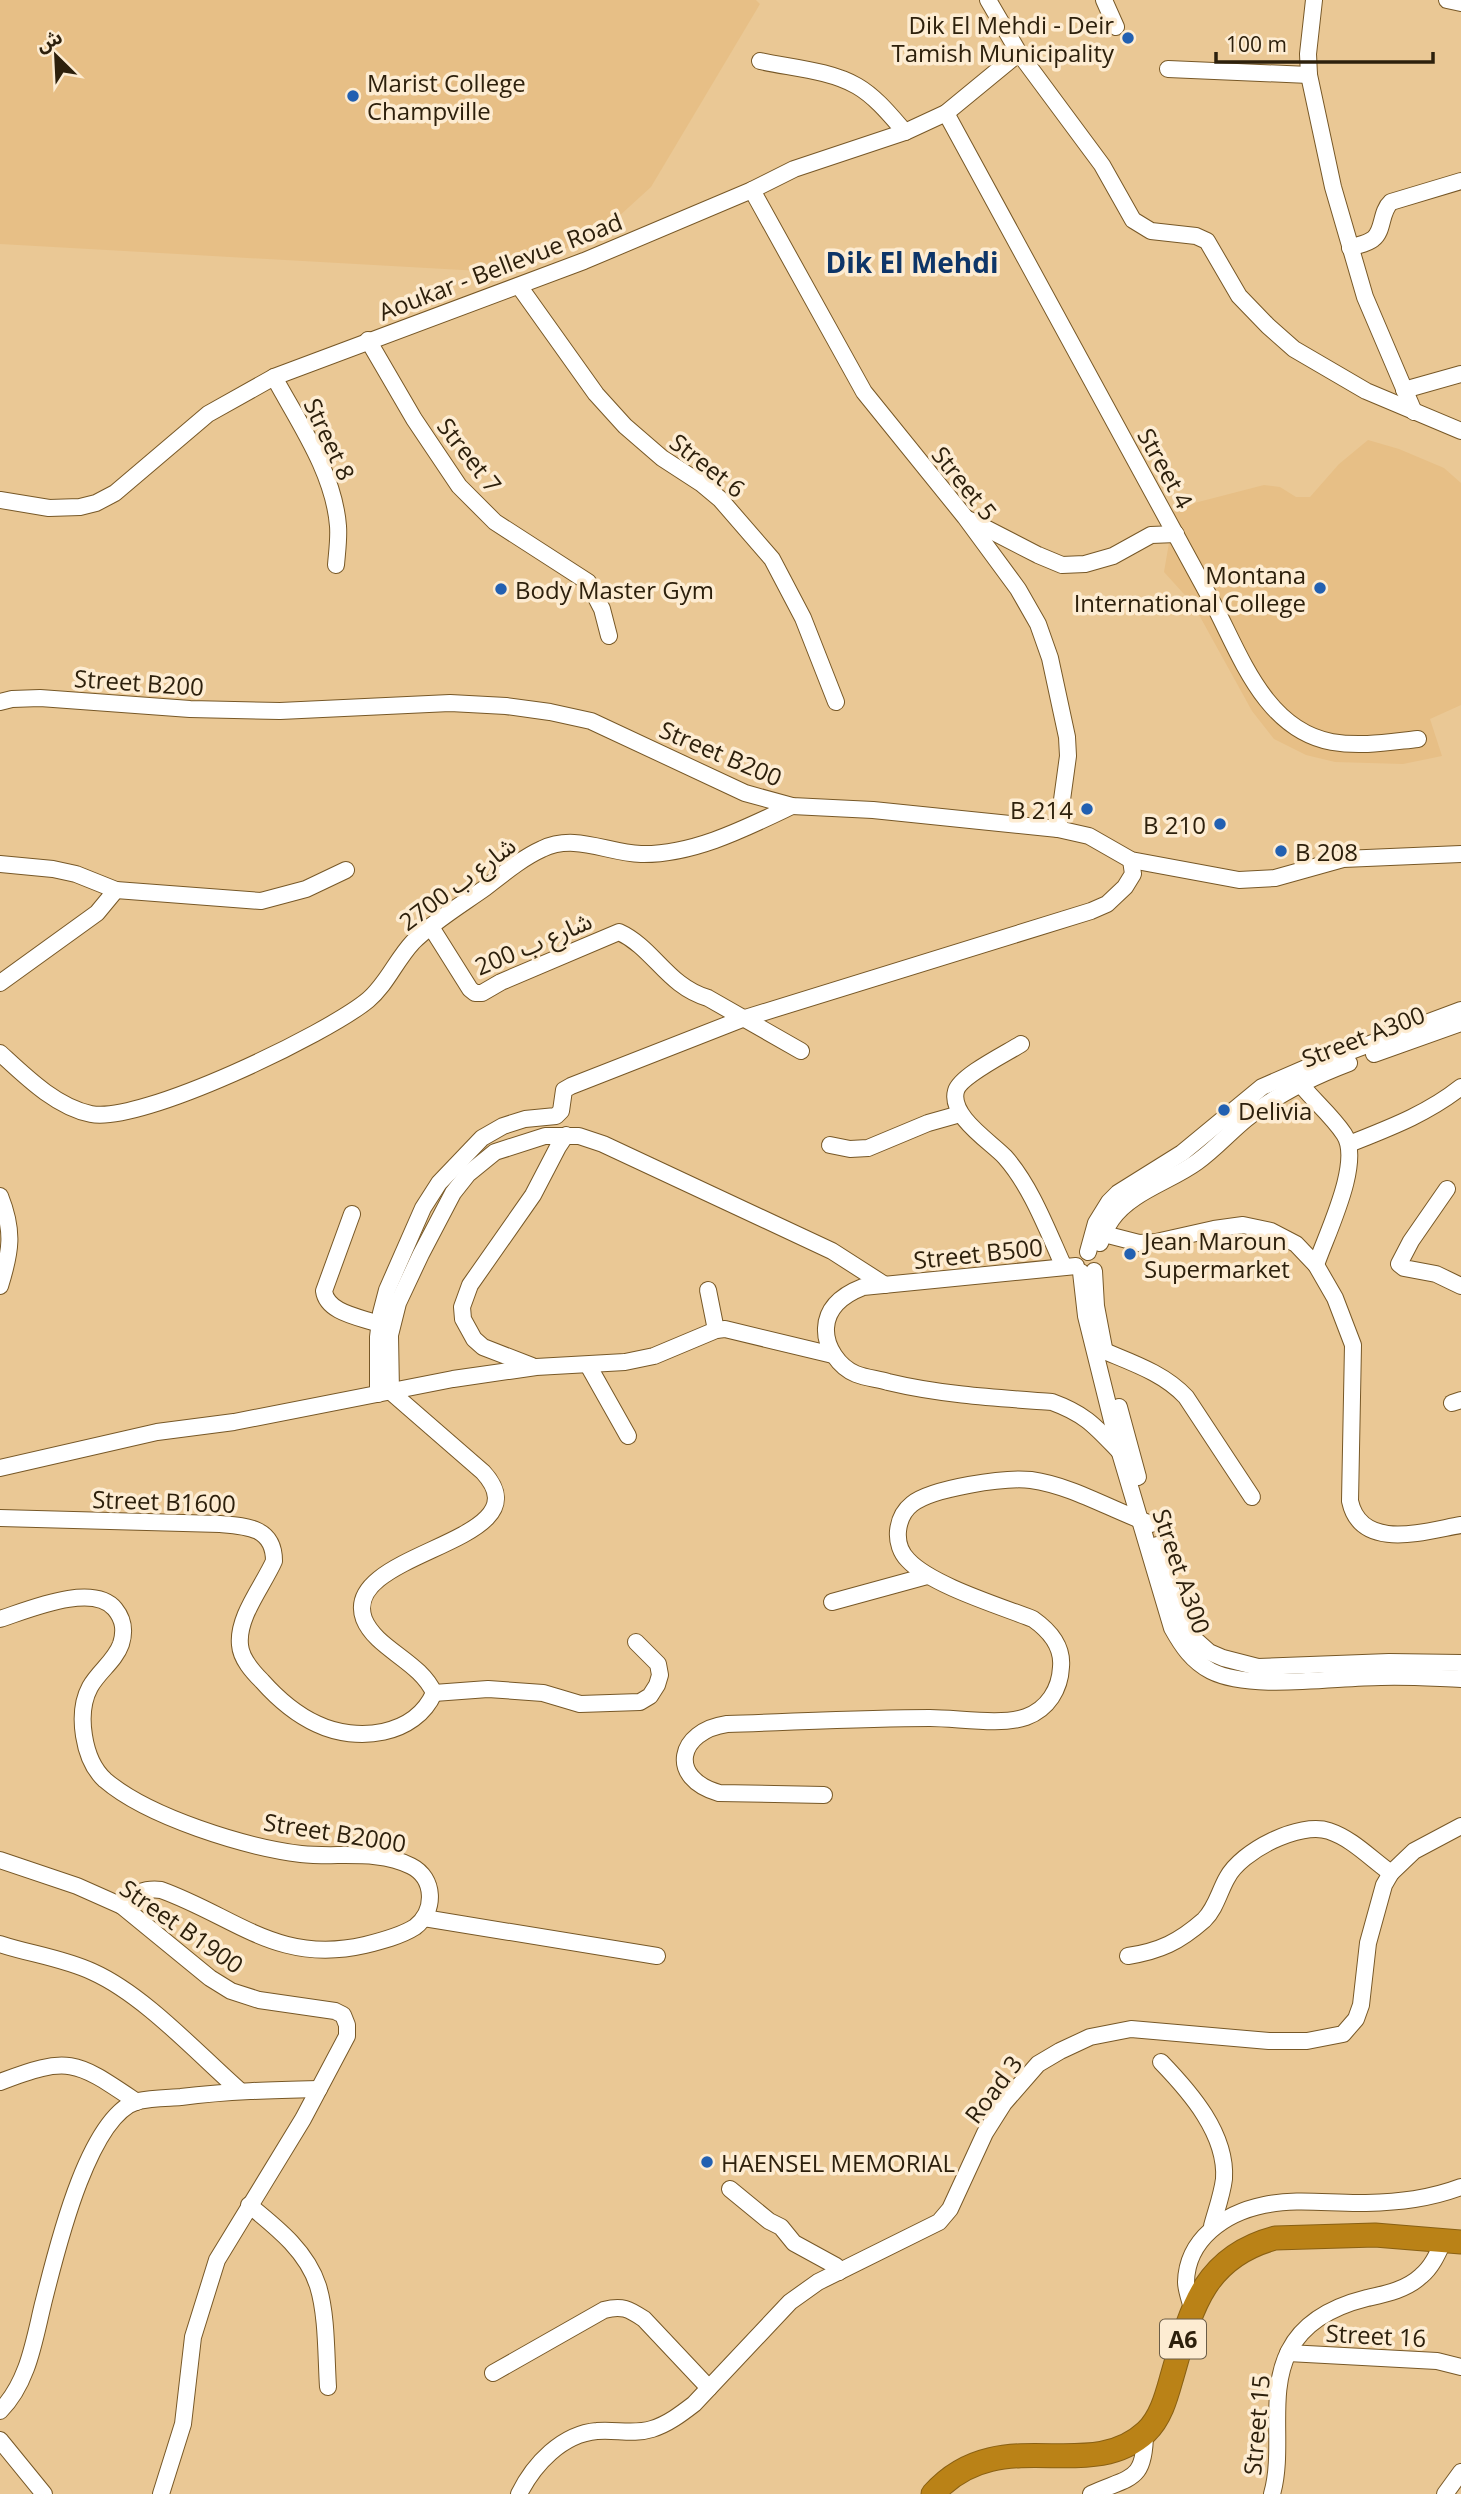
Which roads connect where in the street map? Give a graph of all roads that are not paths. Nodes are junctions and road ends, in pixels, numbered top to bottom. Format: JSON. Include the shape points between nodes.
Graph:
{"nodes":[{"id":1,"x":988,"y":0,"type":"edge"},
{"id":2,"x":1104,"y":0,"type":"edge"},
{"id":3,"x":1314,"y":0,"type":"edge"},
{"id":4,"x":1447,"y":0,"type":"edge"},
{"id":5,"x":1461,"y":3,"type":"edge"},
{"id":6,"x":1116,"y":27,"type":"dead end"},
{"id":7,"x":1019,"y":53,"type":"junction"},
{"id":8,"x":760,"y":61,"type":"dead end"},
{"id":9,"x":1168,"y":69,"type":"dead end"},
{"id":10,"x":1309,"y":75,"type":"junction"},
{"id":11,"x":946,"y":113,"type":"junction"},
{"id":12,"x":905,"y":132,"type":"junction"},
{"id":13,"x":1461,"y":181,"type":"edge"},
{"id":14,"x":752,"y":190,"type":"junction"},
{"id":15,"x":1350,"y":248,"type":"junction"},
{"id":16,"x":519,"y":286,"type":"junction"},
{"id":17,"x":368,"y":340,"type":"junction"},
{"id":18,"x":1461,"y":374,"type":"edge"},
{"id":19,"x":274,"y":377,"type":"junction"},
{"id":20,"x":1404,"y":390,"type":"junction"},
{"id":21,"x":1415,"y":412,"type":"junction"},
{"id":22,"x":1461,"y":431,"type":"edge"},
{"id":23,"x":0,"y":500,"type":"edge"},
{"id":24,"x":1164,"y":513,"type":"junction"},
{"id":25,"x":965,"y":517,"type":"junction"},
{"id":26,"x":1176,"y":534,"type":"junction"},
{"id":27,"x":1151,"y":535,"type":"junction"},
{"id":28,"x":336,"y":565,"type":"dead end"},
{"id":29,"x":609,"y":636,"type":"dead end"},
{"id":30,"x":0,"y":702,"type":"edge"},
{"id":31,"x":836,"y":702,"type":"dead end"},
{"id":32,"x":1418,"y":739,"type":"dead end"},
{"id":33,"x":792,"y":806,"type":"junction"},
{"id":34,"x":1058,"y":829,"type":"junction"},
{"id":35,"x":1461,"y":854,"type":"edge"},
{"id":36,"x":1131,"y":860,"type":"junction"},
{"id":37,"x":0,"y":864,"type":"edge"},
{"id":38,"x":346,"y":870,"type":"dead end"},
{"id":39,"x":116,"y":890,"type":"junction"},
{"id":40,"x":431,"y":927,"type":"junction"},
{"id":41,"x":0,"y":982,"type":"edge"},
{"id":42,"x":1461,"y":1010,"type":"edge"},
{"id":43,"x":743,"y":1019,"type":"junction"},
{"id":44,"x":1461,"y":1023,"type":"edge"},
{"id":45,"x":1021,"y":1044,"type":"dead end"},
{"id":46,"x":801,"y":1051,"type":"dead end"},
{"id":47,"x":0,"y":1053,"type":"edge"},
{"id":48,"x":1296,"y":1079,"type":"junction"},
{"id":49,"x":1461,"y":1087,"type":"edge"},
{"id":50,"x":960,"y":1114,"type":"junction"},
{"id":51,"x":566,"y":1135,"type":"junction"},
{"id":52,"x":1349,"y":1144,"type":"junction"},
{"id":53,"x":830,"y":1145,"type":"dead end"},
{"id":54,"x":1447,"y":1189,"type":"dead end"},
{"id":55,"x":1137,"y":1190,"type":"junction"},
{"id":56,"x":0,"y":1196,"type":"edge"},
{"id":57,"x":352,"y":1214,"type":"dead end"},
{"id":58,"x":1104,"y":1234,"type":"junction"},
{"id":59,"x":1083,"y":1264,"type":"junction"},
{"id":60,"x":1316,"y":1265,"type":"junction"},
{"id":61,"x":885,"y":1284,"type":"junction"},
{"id":62,"x":0,"y":1286,"type":"edge"},
{"id":63,"x":1461,"y":1286,"type":"edge"},
{"id":64,"x":708,"y":1290,"type":"dead end"},
{"id":65,"x":395,"y":1292,"type":"junction"},
{"id":66,"x":379,"y":1324,"type":"junction"},
{"id":67,"x":716,"y":1331,"type":"junction"},
{"id":68,"x":1099,"y":1348,"type":"junction"},
{"id":69,"x":833,"y":1354,"type":"junction"},
{"id":70,"x":588,"y":1365,"type":"junction"},
{"id":71,"x":536,"y":1367,"type":"junction"},
{"id":72,"x":384,"y":1393,"type":"junction"},
{"id":73,"x":628,"y":1436,"type":"dead end"},
{"id":74,"x":1120,"y":1453,"type":"junction"},
{"id":75,"x":0,"y":1468,"type":"edge"},
{"id":76,"x":1135,"y":1468,"type":"junction"},
{"id":77,"x":1252,"y":1497,"type":"dead end"},
{"id":78,"x":0,"y":1518,"type":"edge"},
{"id":79,"x":1145,"y":1522,"type":"junction"},
{"id":80,"x":1461,"y":1525,"type":"edge"},
{"id":81,"x":927,"y":1576,"type":"junction"},
{"id":82,"x":832,"y":1602,"type":"dead end"},
{"id":83,"x":0,"y":1619,"type":"edge"},
{"id":84,"x":636,"y":1642,"type":"dead end"},
{"id":85,"x":1461,"y":1663,"type":"edge"},
{"id":86,"x":1293,"y":1673,"type":"junction"},
{"id":87,"x":1461,"y":1679,"type":"edge"},
{"id":88,"x":434,"y":1693,"type":"junction"},
{"id":89,"x":824,"y":1795,"type":"dead end"},
{"id":90,"x":1461,"y":1826,"type":"edge"},
{"id":91,"x":0,"y":1860,"type":"edge"},
{"id":92,"x":1391,"y":1873,"type":"junction"},
{"id":93,"x":122,"y":1906,"type":"junction"},
{"id":94,"x":424,"y":1918,"type":"junction"},
{"id":95,"x":0,"y":1944,"type":"edge"},
{"id":96,"x":657,"y":1956,"type":"dead end"},
{"id":97,"x":1128,"y":1956,"type":"dead end"},
{"id":98,"x":1161,"y":2062,"type":"dead end"},
{"id":99,"x":0,"y":2082,"type":"edge"},
{"id":100,"x":239,"y":2090,"type":"junction"},
{"id":101,"x":319,"y":2090,"type":"junction"},
{"id":102,"x":136,"y":2102,"type":"junction"},
{"id":103,"x":1461,"y":2187,"type":"edge"},
{"id":104,"x":730,"y":2189,"type":"dead end"},
{"id":105,"x":249,"y":2205,"type":"junction"},
{"id":106,"x":1212,"y":2227,"type":"junction"},
{"id":107,"x":1452,"y":2241,"type":"edge"},
{"id":108,"x":839,"y":2272,"type":"junction"},
{"id":109,"x":1192,"y":2308,"type":"junction"},
{"id":110,"x":1287,"y":2353,"type":"junction"},
{"id":111,"x":1461,"y":2367,"type":"edge"},
{"id":112,"x":493,"y":2373,"type":"dead end"},
{"id":113,"x":328,"y":2387,"type":"dead end"},
{"id":114,"x":709,"y":2388,"type":"junction"},
{"id":115,"x":0,"y":2411,"type":"edge"},
{"id":116,"x":1145,"y":2432,"type":"junction"},
{"id":117,"x":0,"y":2440,"type":"edge"},
{"id":118,"x":1461,"y":2472,"type":"edge"},
{"id":119,"x":44,"y":2494,"type":"edge"},
{"id":120,"x":161,"y":2494,"type":"edge"},
{"id":121,"x":519,"y":2494,"type":"edge"},
{"id":122,"x":933,"y":2494,"type":"edge"},
{"id":123,"x":1091,"y":2494,"type":"edge"},
{"id":124,"x":1272,"y":2494,"type":"edge"},
{"id":125,"x":1445,"y":2494,"type":"edge"}],
"edges":[{"from":1,"to":7,"type":"street"},
{"from":2,"to":6,"type":"street"},
{"from":3,"to":10,"type":"street"},
{"from":4,"to":5,"type":"street"},
{"from":7,"to":11,"type":"street","name":"Aoukar - Bellevue Road"},
{"from":7,"to":21,"type":"street","via":[[1102,165],[1133,220],[1151,231],[1207,241],[1239,296],[1294,349],[1366,391]]},
{"from":8,"to":12,"type":"street","via":[[836,77],[858,87]]},
{"from":9,"to":10,"type":"street"},
{"from":10,"to":15,"type":"street"},
{"from":11,"to":12,"type":"street","name":"Aoukar - Bellevue Road"},
{"from":11,"to":24,"type":"street","name":"Street 4"},
{"from":12,"to":14,"type":"street","name":"Aoukar - Bellevue Road","via":[[794,169]]},
{"from":13,"to":15,"type":"street","via":[[1391,202],[1375,238]]},
{"from":14,"to":16,"type":"street","name":"Aoukar - Bellevue Road"},
{"from":14,"to":25,"type":"street","name":"Street 5","via":[[864,392]]},
{"from":15,"to":20,"type":"street","via":[[1365,298]]},
{"from":16,"to":17,"type":"street","name":"Aoukar - Bellevue Road"},
{"from":16,"to":31,"type":"street","name":"Street 6","via":[[596,394],[625,426],[720,499],[772,559],[803,618]]},
{"from":17,"to":19,"type":"street","name":"Aoukar - Bellevue Road"},
{"from":17,"to":29,"type":"street","name":"Street 7","via":[[459,486],[495,522],[588,582]]},
{"from":18,"to":20,"type":"street"},
{"from":19,"to":23,"type":"street","name":"Aoukar - Bellevue Road","via":[[208,414],[115,493],[96,503],[49,508]]},
{"from":19,"to":28,"type":"street","name":"Street 8","via":[[328,481],[339,529]]},
{"from":20,"to":21,"type":"street"},
{"from":21,"to":22,"type":"street"},
{"from":24,"to":26,"type":"street","name":"Street 4"},
{"from":24,"to":27,"type":"street"},
{"from":25,"to":27,"type":"street","via":[[1062,565],[1113,556]]},
{"from":25,"to":34,"type":"street","name":"Street 5","via":[[1018,589],[1050,658],[1068,756]]},
{"from":26,"to":27,"type":"street"},
{"from":26,"to":32,"type":"street","name":"Street 4","via":[[1252,678],[1272,708],[1289,723],[1331,742]]},
{"from":30,"to":33,"type":"street","name":"Street B200","via":[[40,698],[280,711],[450,703],[516,707],[591,721],[745,793]]},
{"from":33,"to":34,"type":"street","name":"Street B200"},
{"from":33,"to":40,"type":"street","name":"شارع ب 2700","via":[[753,825],[678,849],[640,854],[574,842],[552,845],[531,855]]},
{"from":34,"to":36,"type":"street","name":"Street B200","via":[[1089,836]]},
{"from":35,"to":36,"type":"street","name":"Street B200","via":[[1343,859],[1295,874],[1248,881]]},
{"from":36,"to":43,"type":"street","via":[[1133,874],[1125,887],[1107,904],[1091,911]]},
{"from":37,"to":39,"type":"street","via":[[76,874]]},
{"from":38,"to":39,"type":"street","via":[[306,889],[261,901]]},
{"from":39,"to":41,"type":"street","via":[[97,913]]},
{"from":40,"to":43,"type":"street","name":"شارع ب 200","via":[[475,993],[619,932],[676,982]]},
{"from":40,"to":47,"type":"street","name":"شارع ب 2700","via":[[366,1002],[270,1058],[149,1107],[104,1116],[74,1109]]},
{"from":42,"to":48,"type":"street"},
{"from":43,"to":46,"type":"street"},
{"from":43,"to":65,"type":"street","via":[[571,1086],[564,1090],[556,1116],[525,1119],[482,1139],[439,1182],[424,1208]]},
{"from":44,"to":48,"type":"street","name":"Street A300"},
{"from":45,"to":50,"type":"street","via":[[960,1083],[955,1097]]},
{"from":48,"to":52,"type":"street"},
{"from":48,"to":55,"type":"street","name":"Street A300","via":[[1219,1133],[1195,1164]]},
{"from":49,"to":52,"type":"street","via":[[1427,1111]]},
{"from":50,"to":53,"type":"street","via":[[868,1147]]},
{"from":50,"to":59,"type":"street","via":[[1007,1158]]},
{"from":51,"to":61,"type":"street","via":[[614,1149],[832,1251]]},
{"from":51,"to":65,"type":"street","via":[[509,1146],[483,1160],[453,1193]]},
{"from":51,"to":71,"type":"street","via":[[533,1195],[470,1285],[462,1307],[467,1330],[483,1347]]},
{"from":52,"to":60,"type":"street","via":[[1345,1181]]},
{"from":54,"to":63,"type":"street","via":[[1399,1264]]},
{"from":55,"to":58,"type":"street","name":"Street A300"},
{"from":55,"to":59,"type":"street","name":"Street A300","via":[[1118,1193],[1102,1212]]},
{"from":56,"to":62,"type":"street","via":[[10,1250]]},
{"from":57,"to":66,"type":"street","via":[[324,1291],[325,1300],[332,1307]]},
{"from":58,"to":59,"type":"street","name":"Street A300"},
{"from":58,"to":60,"type":"street","via":[[1139,1243],[1156,1242],[1243,1225],[1271,1231],[1296,1244]]},
{"from":59,"to":61,"type":"street","name":"Street B500"},
{"from":59,"to":68,"type":"street","name":"Street A300","via":[[1086,1316]]},
{"from":60,"to":80,"type":"street","via":[[1353,1345],[1353,1512],[1368,1528],[1385,1534]]},
{"from":61,"to":69,"type":"street","name":"Street B500","via":[[852,1291],[832,1310],[826,1339]]},
{"from":64,"to":67,"type":"street"},
{"from":65,"to":66,"type":"street"},
{"from":65,"to":72,"type":"street"},
{"from":66,"to":72,"type":"street"},
{"from":67,"to":69,"type":"street","via":[[724,1329]]},
{"from":67,"to":70,"type":"street","via":[[654,1356]]},
{"from":68,"to":74,"type":"street","name":"Street A300"},
{"from":68,"to":76,"type":"street","name":"Street A300"},
{"from":68,"to":77,"type":"street","via":[[1177,1387]]},
{"from":69,"to":74,"type":"street","via":[[856,1374],[920,1389],[1052,1402],[1084,1416]]},
{"from":70,"to":71,"type":"street"},
{"from":70,"to":73,"type":"street"},
{"from":71,"to":72,"type":"street"},
{"from":72,"to":75,"type":"street","via":[[157,1432]]},
{"from":72,"to":88,"type":"street","via":[[483,1472],[492,1482],[495,1497],[483,1521],[465,1534],[389,1571],[366,1590],[364,1619],[379,1638],[424,1675]]},
{"from":74,"to":76,"type":"street"},
{"from":74,"to":79,"type":"street","name":"Street A300"},
{"from":76,"to":79,"type":"street","name":"Street A300"},
{"from":78,"to":88,"type":"street","name":"Street B1600","via":[[246,1526],[269,1540],[274,1561],[246,1615],[240,1648],[247,1664],[275,1696],[319,1726],[358,1735],[400,1727],[417,1717]]},
{"from":79,"to":81,"type":"street","via":[[1051,1483],[1029,1480],[992,1480],[931,1495],[902,1514],[897,1537],[906,1558]]},
{"from":79,"to":86,"type":"street","name":"Street A300","via":[[1172,1628],[1190,1655],[1223,1675],[1260,1681]]},
{"from":81,"to":82,"type":"street"},
{"from":81,"to":89,"type":"street","via":[[1044,1627],[1053,1637],[1062,1663],[1057,1689],[1040,1710],[1014,1720],[727,1724],[703,1731],[684,1754],[692,1778],[719,1793]]},
{"from":83,"to":94,"type":"street","name":"Street B2000","via":[[69,1599],[102,1600],[111,1605],[124,1628],[121,1644],[90,1687],[83,1715],[93,1766],[105,1779],[141,1802],[217,1834],[300,1853],[369,1856],[407,1864],[422,1875],[428,1887],[430,1907]]},
{"from":84,"to":88,"type":"street","via":[[658,1664],[660,1675],[650,1696],[640,1702],[580,1704],[543,1693],[488,1689]]},
{"from":85,"to":86,"type":"street","name":"Street A300","via":[[1389,1662]]},
{"from":86,"to":87,"type":"street","name":"Street A300"},
{"from":90,"to":92,"type":"street","name":"Road 3","via":[[1413,1851]]},
{"from":91,"to":93,"type":"street","name":"Street B1900"},
{"from":92,"to":97,"type":"street","via":[[1327,1829],[1288,1834],[1238,1863],[1206,1918],[1180,1940]]},
{"from":92,"to":108,"type":"street","name":"Road 3","via":[[1368,1943],[1361,2005],[1343,2034],[1307,2041],[1269,2041],[1131,2029],[1090,2037],[1059,2051],[1038,2064],[1004,2104],[939,2222]]},
{"from":93,"to":94,"type":"street","via":[[140,1892],[161,1890],[260,1937],[308,1948],[341,1949],[379,1942],[409,1930]]},
{"from":93,"to":101,"type":"street","name":"Street B1900","via":[[209,1978],[231,1990],[259,2000],[344,2015],[347,2036]]},
{"from":94,"to":96,"type":"street"},
{"from":95,"to":100,"type":"street","via":[[108,1980],[155,2014]]},
{"from":98,"to":106,"type":"street","via":[[1188,2092],[1217,2139],[1224,2181]]},
{"from":99,"to":102,"type":"street","via":[[46,2066],[75,2066]]},
{"from":100,"to":101,"type":"street"},
{"from":100,"to":102,"type":"street"},
{"from":101,"to":105,"type":"street"},
{"from":102,"to":115,"type":"street","via":[[116,2115],[79,2183],[21,2382]]},
{"from":103,"to":106,"type":"street","via":[[1424,2199],[1264,2205]]},
{"from":104,"to":108,"type":"street","via":[[781,2227],[794,2243]]},
{"from":105,"to":113,"type":"street","via":[[291,2242],[317,2284]]},
{"from":105,"to":120,"type":"street","via":[[217,2260],[193,2337],[183,2424]]},
{"from":106,"to":109,"type":"street","via":[[1197,2244],[1189,2264],[1186,2283]]},
{"from":107,"to":109,"type":"highway","number":"A6","via":[[1375,2235],[1259,2242],[1222,2266]]},
{"from":107,"to":110,"type":"street","name":"Street 15","via":[[1421,2277],[1319,2317]]},
{"from":108,"to":114,"type":"street","name":"Road 3","via":[[790,2302]]},
{"from":109,"to":116,"type":"highway","number":"A6","via":[[1166,2396]]},
{"from":110,"to":111,"type":"street","name":"Street 16","via":[[1437,2361]]},
{"from":110,"to":124,"type":"street","name":"Street 15","via":[[1279,2389]]},
{"from":112,"to":114,"type":"street","via":[[604,2310],[621,2306],[643,2319]]},
{"from":114,"to":121,"type":"street","name":"Road 3","via":[[678,2417],[650,2430],[599,2430],[572,2437],[529,2474]]},
{"from":116,"to":122,"type":"highway","number":"A6","via":[[1107,2452],[1000,2456],[972,2463]]},
{"from":116,"to":123,"type":"street","via":[[1145,2455],[1135,2475]]},
{"from":117,"to":119,"type":"street"},
{"from":118,"to":125,"type":"street"}]}
